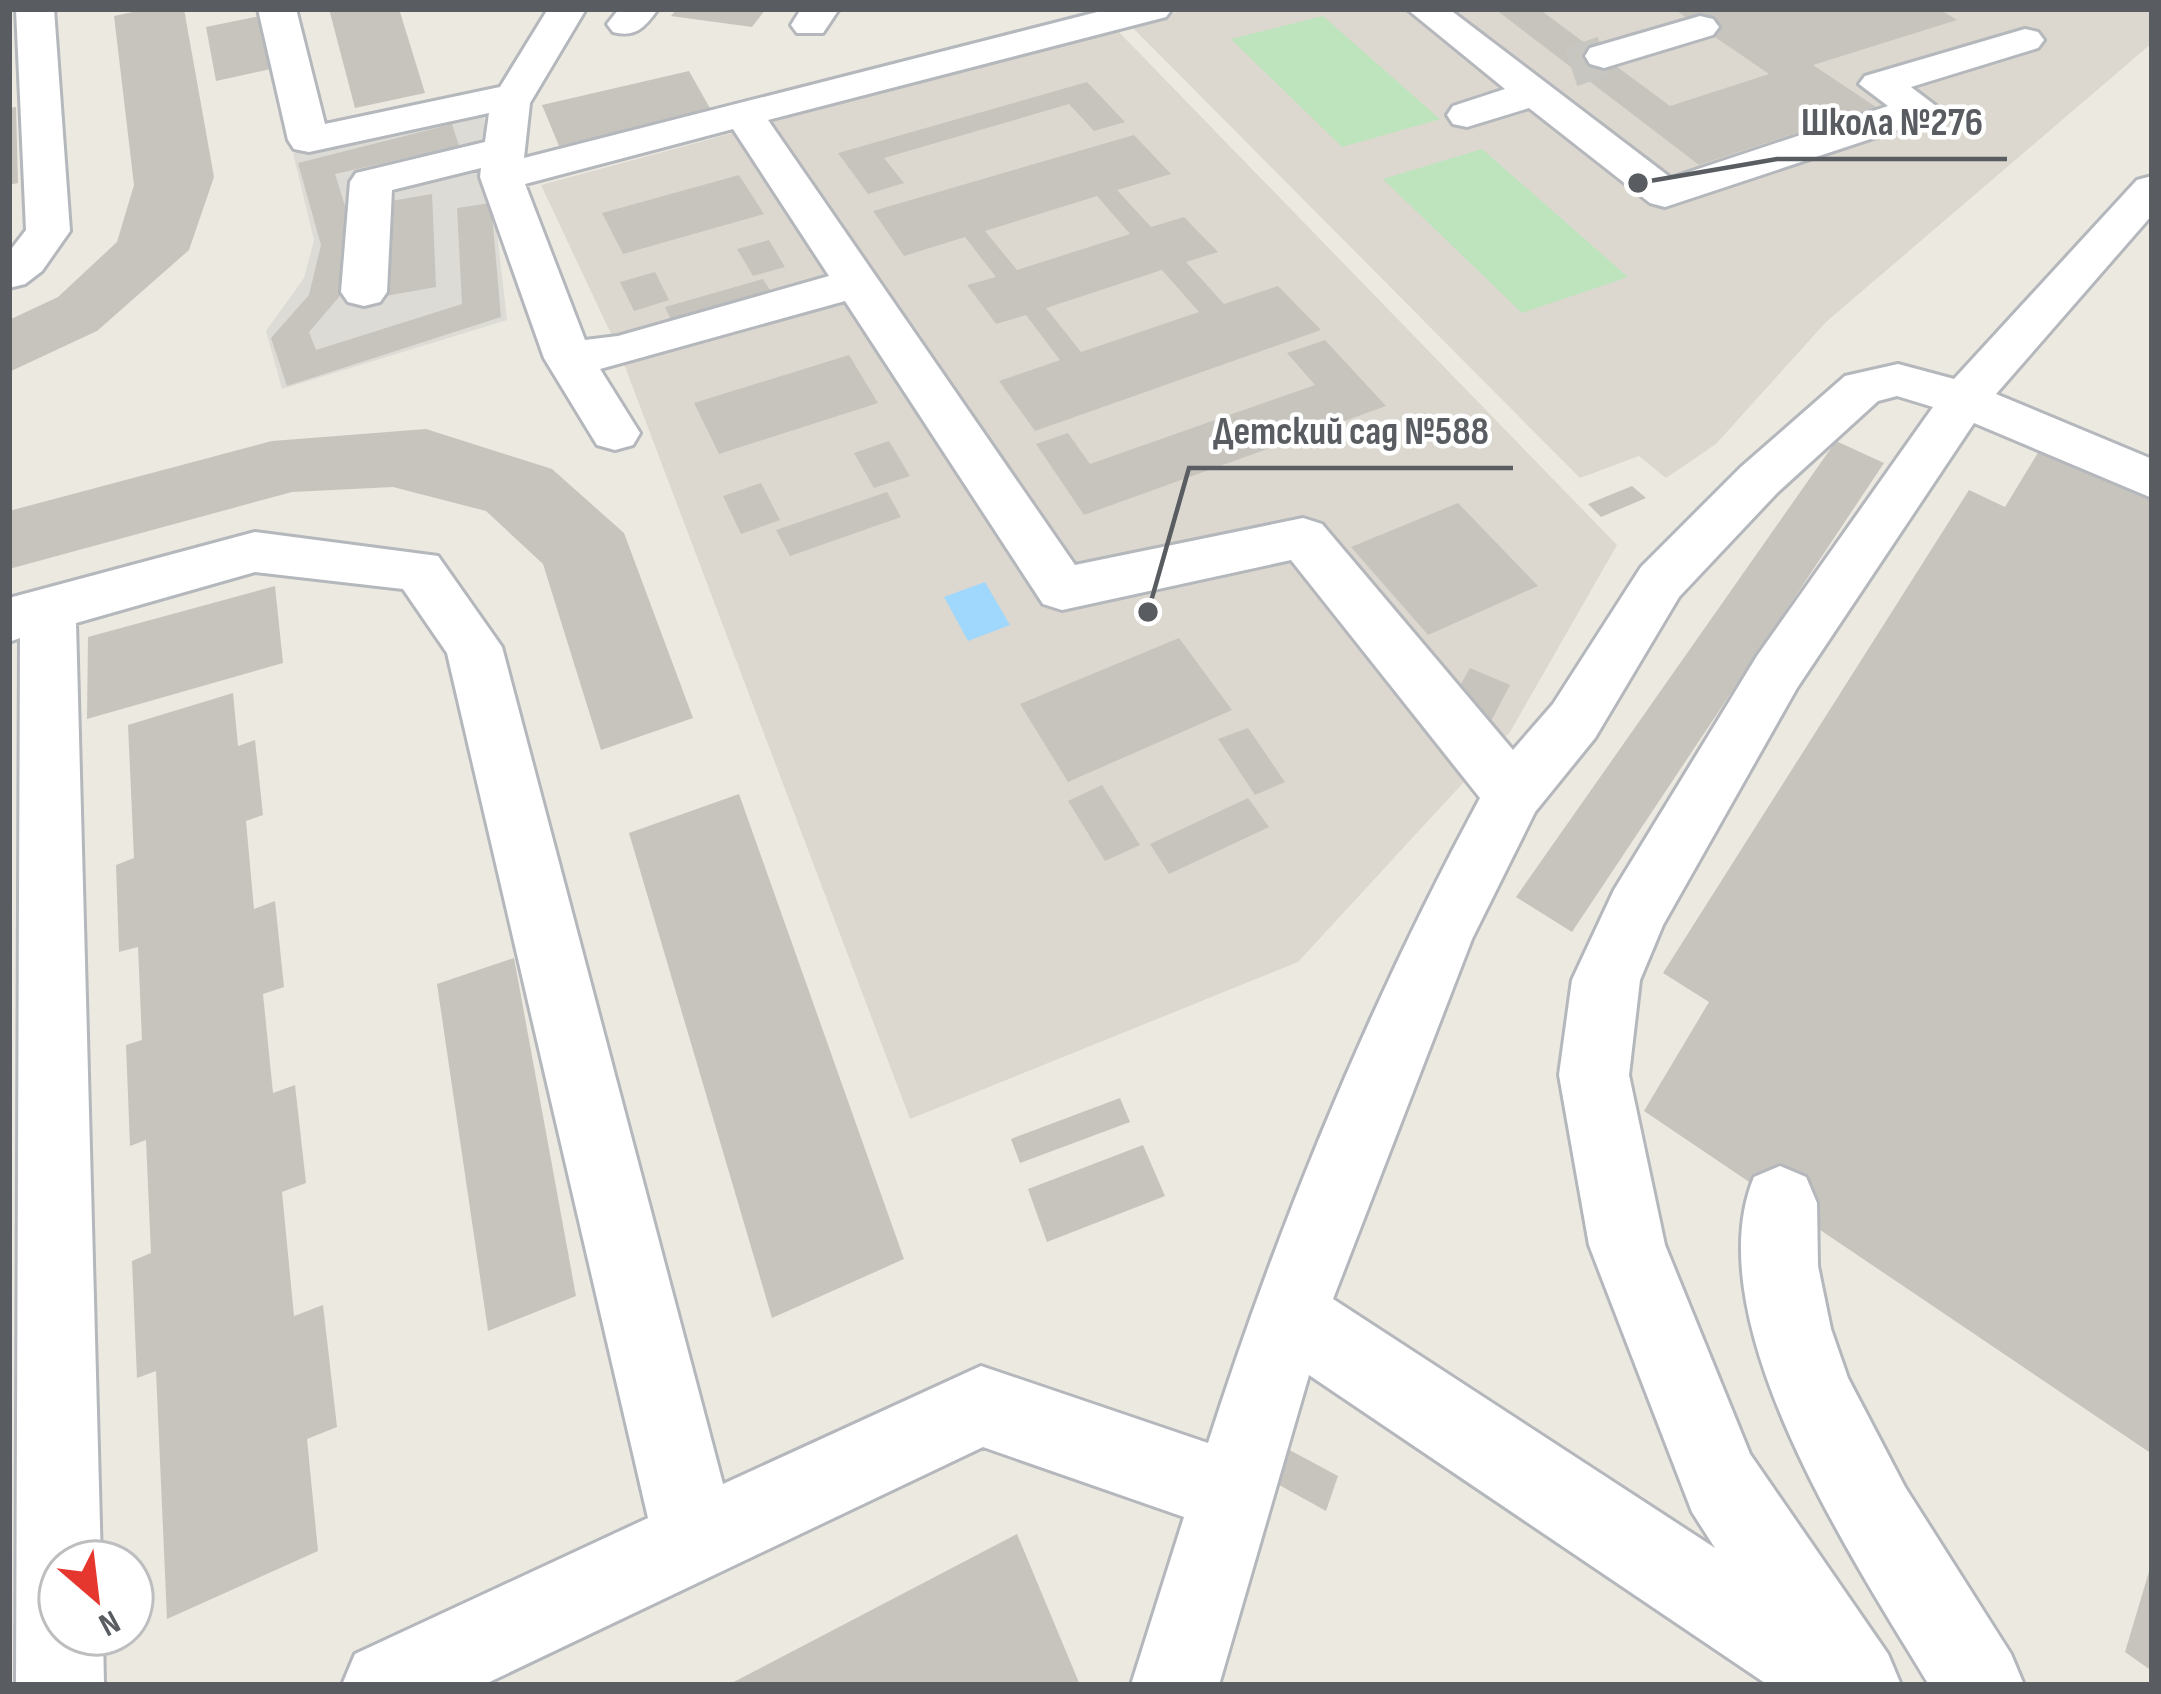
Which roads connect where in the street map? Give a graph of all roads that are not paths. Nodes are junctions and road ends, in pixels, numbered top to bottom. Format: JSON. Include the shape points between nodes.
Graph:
{"nodes":[{"id":1,"x":35,"y":9,"type":"edge"},
{"id":2,"x":277,"y":9,"type":"edge"},
{"id":3,"x":567,"y":9,"type":"edge"},
{"id":4,"x":1153,"y":9,"type":"edge"},
{"id":5,"x":1426,"y":9,"type":"edge"},
{"id":6,"x":1989,"y":20,"type":"dead end"},
{"id":7,"x":1700,"y":27,"type":"dead end"},
{"id":8,"x":24,"y":63,"type":"edge"},
{"id":9,"x":1527,"y":87,"type":"junction"},
{"id":10,"x":514,"y":96,"type":"junction"},
{"id":11,"x":744,"y":115,"type":"junction"},
{"id":12,"x":1467,"y":115,"type":"dead end"},
{"id":13,"x":503,"y":164,"type":"junction"},
{"id":14,"x":2152,"y":189,"type":"edge"},
{"id":15,"x":9,"y":274,"type":"edge"},
{"id":16,"x":857,"y":283,"type":"junction"},
{"id":17,"x":364,"y":292,"type":"dead end"},
{"id":18,"x":568,"y":358,"type":"junction"},
{"id":19,"x":1964,"y":399,"type":"junction"},
{"id":20,"x":615,"y":433,"type":"dead end"},
{"id":21,"x":2152,"y":480,"type":"edge"},
{"id":22,"x":28,"y":615,"type":"edge"},
{"id":23,"x":1513,"y":794,"type":"junction"},
{"id":24,"x":1780,"y":1203,"type":"dead end"},
{"id":25,"x":1288,"y":1315,"type":"junction"},
{"id":26,"x":1234,"y":1493,"type":"junction"},
{"id":27,"x":695,"y":1539,"type":"junction"},
{"id":28,"x":61,"y":1685,"type":"edge"},
{"id":29,"x":386,"y":1685,"type":"edge"},
{"id":30,"x":1174,"y":1685,"type":"edge"},
{"id":31,"x":1847,"y":1685,"type":"edge"},
{"id":32,"x":1857,"y":1685,"type":"edge"},
{"id":33,"x":1980,"y":1685,"type":"edge"}],
"edges":[{"from":1,"to":8,"type":"street"},
{"from":2,"to":10,"type":"street","via":[[309,140]]},
{"from":3,"to":10,"type":"street"},
{"from":4,"to":11,"type":"street"},
{"from":5,"to":9,"type":"street"},
{"from":6,"to":9,"type":"street","via":[[2025,40],[1879,84],[1920,109],[1665,194]]},
{"from":7,"to":9,"type":"street"},
{"from":8,"to":15,"type":"street","via":[[48,231]]},
{"from":9,"to":12,"type":"street"},
{"from":10,"to":13,"type":"street"},
{"from":11,"to":13,"type":"street"},
{"from":11,"to":16,"type":"street"},
{"from":13,"to":17,"type":"street","via":[[371,182]]},
{"from":13,"to":18,"type":"street"},
{"from":14,"to":19,"type":"street"},
{"from":16,"to":18,"type":"street","via":[[619,351]]},
{"from":16,"to":23,"type":"street","via":[[1062,590],[1303,538]]},
{"from":18,"to":20,"type":"street"},
{"from":19,"to":21,"type":"street"},
{"from":19,"to":23,"type":"street","via":[[1898,380],[1862,388],[1660,582],[1574,721]]},
{"from":19,"to":32,"type":"street","via":[[1778,672],[1637,910],[1606,980],[1594,1075],[1627,1244],[1721,1483]]},
{"from":22,"to":27,"type":"street","via":[[255,552],[419,570],[473,646]]},
{"from":22,"to":28,"type":"street"},
{"from":23,"to":25,"type":"street","via":[[1442,932]]},
{"from":24,"to":33,"type":"street","via":[[1776,1241],[1796,1342],[1836,1443]]},
{"from":25,"to":26,"type":"street"},
{"from":25,"to":31,"type":"street"},
{"from":26,"to":27,"type":"street","via":[[981,1406]]},
{"from":26,"to":30,"type":"street"},
{"from":27,"to":29,"type":"street"}]}
